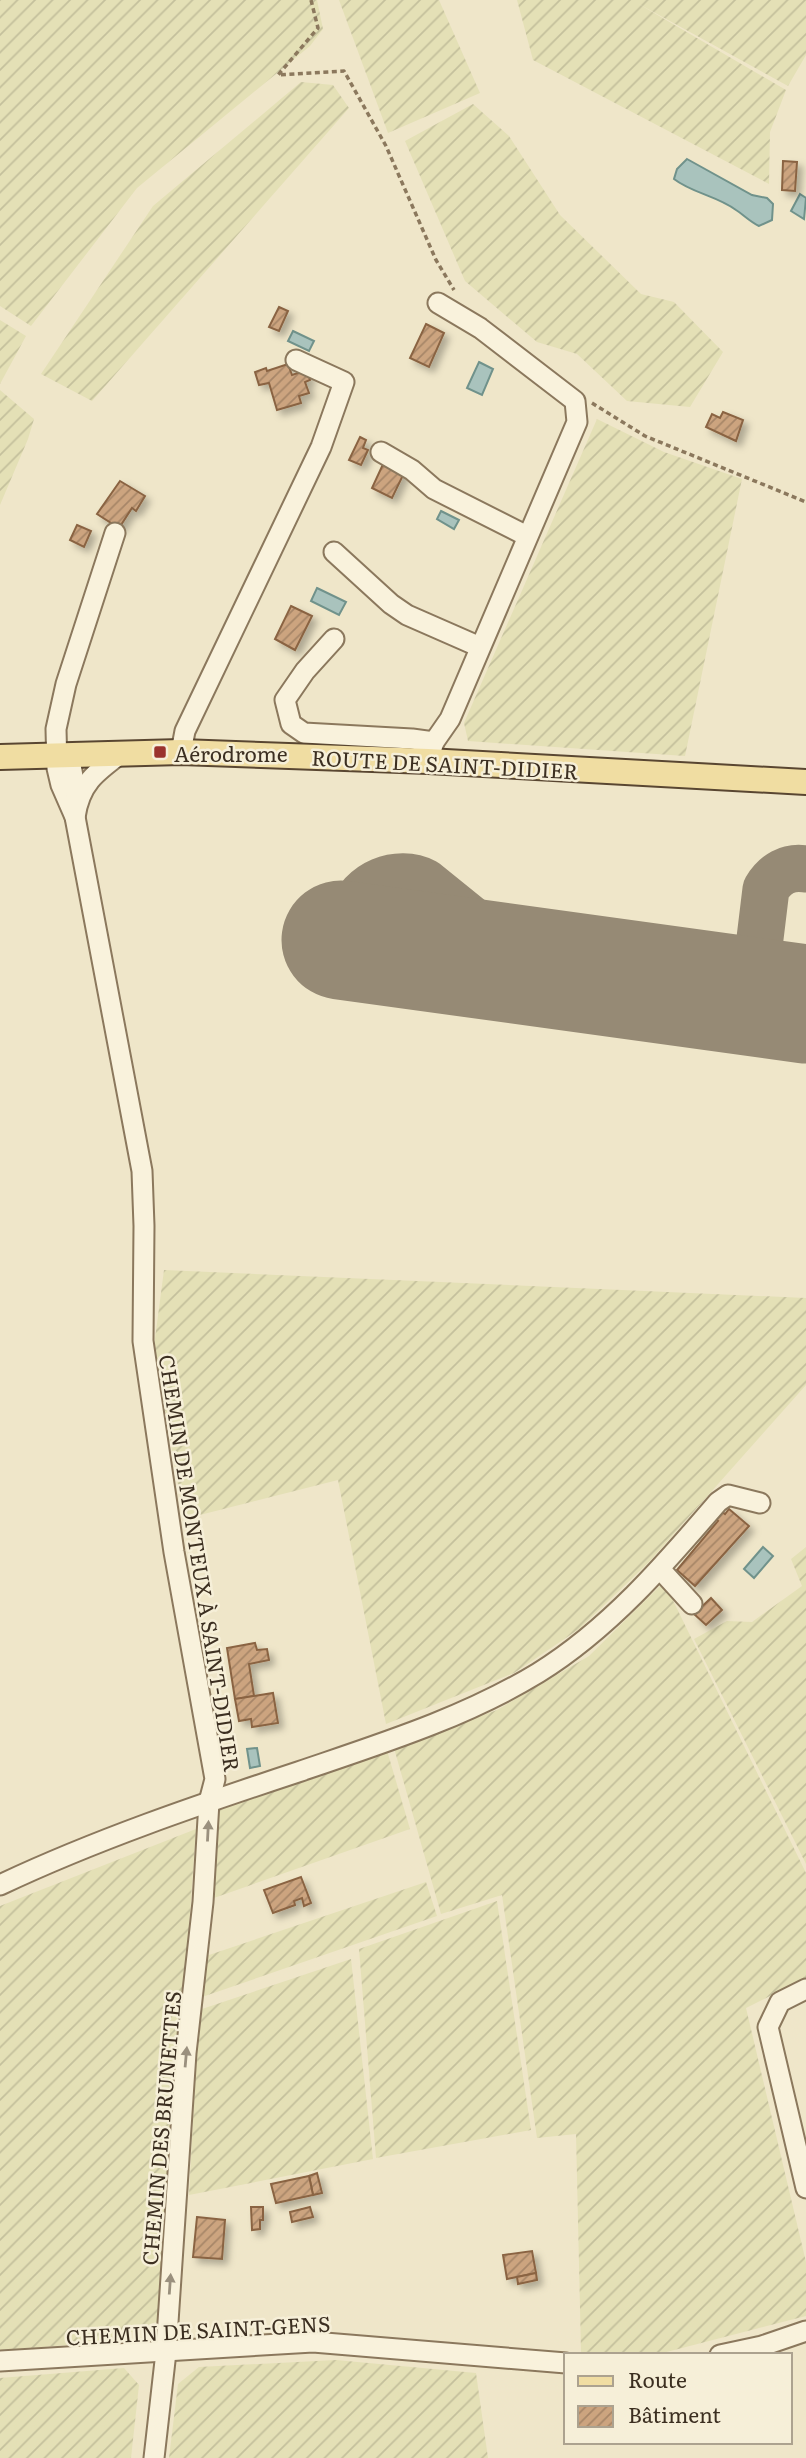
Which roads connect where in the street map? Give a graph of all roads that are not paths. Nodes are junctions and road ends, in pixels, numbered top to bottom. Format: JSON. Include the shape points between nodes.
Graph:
{"nodes":[{"id":1,"x":438,"y":303,"type":"dead end"},
{"id":2,"x":296,"y":360,"type":"dead end"},
{"id":3,"x":381,"y":452,"type":"dead end"},
{"id":4,"x":115,"y":533,"type":"dead end"},
{"id":5,"x":527,"y":536,"type":"junction"},
{"id":6,"x":334,"y":552,"type":"dead end"},
{"id":7,"x":334,"y":639,"type":"dead end"},
{"id":8,"x":480,"y":647,"type":"junction"},
{"id":9,"x":123,"y":752,"type":"junction"},
{"id":10,"x":181,"y":752,"type":"junction"},
{"id":11,"x":431,"y":752,"type":"junction"},
{"id":12,"x":62,"y":754,"type":"junction"},
{"id":13,"x":0,"y":757,"type":"edge"},
{"id":14,"x":806,"y":782,"type":"edge"},
{"id":15,"x":76,"y":808,"type":"junction"},
{"id":16,"x":760,"y":1503,"type":"dead end"},
{"id":17,"x":660,"y":1569,"type":"junction"},
{"id":18,"x":692,"y":1604,"type":"dead end"},
{"id":19,"x":209,"y":1802,"type":"junction"},
{"id":20,"x":0,"y":1885,"type":"edge"},
{"id":21,"x":806,"y":1989,"type":"edge"},
{"id":22,"x":806,"y":2188,"type":"edge"},
{"id":23,"x":806,"y":2331,"type":"edge"},
{"id":24,"x":166,"y":2352,"type":"junction"},
{"id":25,"x":729,"y":2353,"type":"edge"},
{"id":26,"x":0,"y":2361,"type":"edge"},
{"id":27,"x":564,"y":2363,"type":"edge"},
{"id":28,"x":154,"y":2458,"type":"edge"}],
"edges":[{"from":1,"to":5,"type":"street","via":[[480,328],[575,401],[577,422]]},
{"from":2,"to":10,"type":"street","via":[[344,382],[321,447],[185,731]]},
{"from":3,"to":5,"type":"street","via":[[434,489]]},
{"from":4,"to":12,"type":"street","name":"CHEMIN DE MONTEUX À SAINT-DIDIER","via":[[66,684],[56,729]]},
{"from":5,"to":8,"type":"street"},
{"from":6,"to":8,"type":"street","via":[[407,615]]},
{"from":7,"to":11,"type":"street","via":[[285,700],[290,724],[304,733],[412,739]]},
{"from":8,"to":11,"type":"street"},
{"from":9,"to":10,"type":"main road","name":"ROUTE DE SAINT-DIDIER"},
{"from":9,"to":12,"type":"main road","name":"ROUTE DE SAINT-DIDIER"},
{"from":9,"to":15,"type":"street","via":[[90,778]]},
{"from":10,"to":11,"type":"main road","name":"ROUTE DE SAINT-DIDIER"},
{"from":11,"to":14,"type":"main road","name":"ROUTE DE SAINT-DIDIER"},
{"from":12,"to":13,"type":"main road","name":"ROUTE DE SAINT-DIDIER"},
{"from":12,"to":15,"type":"street","name":"CHEMIN DE MONTEUX À SAINT-DIDIER","via":[[61,785]]},
{"from":15,"to":19,"type":"street","name":"CHEMIN DE MONTEUX À SAINT-DIDIER","via":[[142,1171],[143,1341],[174,1552],[215,1779]]},
{"from":16,"to":17,"type":"street","via":[[728,1496],[718,1502]]},
{"from":17,"to":18,"type":"street"},
{"from":17,"to":19,"type":"street","via":[[593,1634],[494,1698],[382,1744]]},
{"from":19,"to":20,"type":"street","name":"CHEMIN DE MONTEUX À SAINT-DIDIER"},
{"from":24,"to":19,"type":"street","name":"CHEMIN DES BRUNETTES","one_way":true},
{"from":21,"to":22,"type":"street","via":[[780,2002],[768,2027]]},
{"from":23,"to":25,"type":"street"},
{"from":24,"to":26,"type":"street","name":"CHEMIN DE SAINT-GENS"},
{"from":24,"to":27,"type":"street","name":"CHEMIN DE SAINT-GENS","via":[[313,2342]]},
{"from":24,"to":28,"type":"street","name":"CHEMIN DES BRUNETTES"}]}
